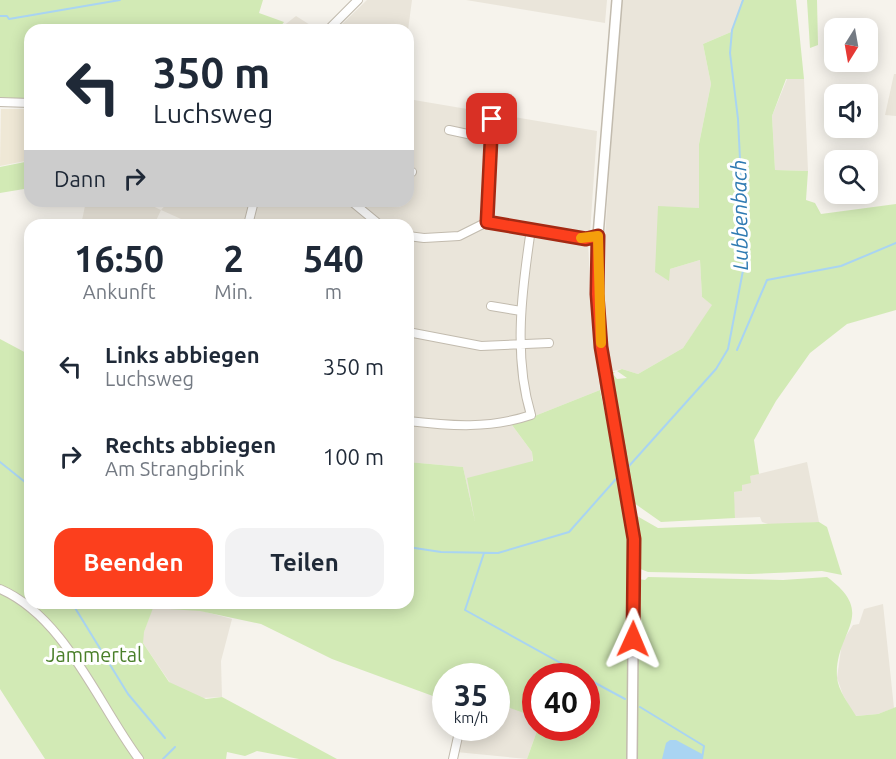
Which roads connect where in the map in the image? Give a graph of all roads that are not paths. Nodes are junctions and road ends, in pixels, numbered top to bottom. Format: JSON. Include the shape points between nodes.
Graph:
{"nodes":[{"id":1,"x":358,"y":0,"type":"edge"},
{"id":2,"x":617,"y":0,"type":"edge"},
{"id":3,"x":334,"y":24,"type":"edge"},
{"id":4,"x":0,"y":102,"type":"edge"},
{"id":5,"x":24,"y":103,"type":"edge"},
{"id":6,"x":492,"y":119,"type":"dead end"},
{"id":7,"x":449,"y":130,"type":"dead end"},
{"id":8,"x":491,"y":139,"type":"junction"},
{"id":9,"x":358,"y":207,"type":"edge"},
{"id":10,"x":373,"y":219,"type":"edge"},
{"id":11,"x":487,"y":222,"type":"junction"},
{"id":12,"x":531,"y":230,"type":"junction"},
{"id":13,"x":598,"y":236,"type":"junction"},
{"id":14,"x":414,"y":237,"type":"edge"},
{"id":15,"x":490,"y":306,"type":"dead end"},
{"id":16,"x":521,"y":310,"type":"junction"},
{"id":17,"x":414,"y":333,"type":"edge"},
{"id":18,"x":523,"y":344,"type":"junction"},
{"id":19,"x":549,"y":344,"type":"dead end"},
{"id":20,"x":414,"y":422,"type":"edge"},
{"id":21,"x":0,"y":589,"type":"edge"},
{"id":22,"x":24,"y":602,"type":"edge"},
{"id":23,"x":32,"y":609,"type":"edge"},
{"id":24,"x":457,"y":741,"type":"edge"},
{"id":25,"x":138,"y":759,"type":"edge"},
{"id":26,"x":453,"y":759,"type":"edge"},
{"id":27,"x":632,"y":759,"type":"edge"}],
"edges":[{"from":1,"to":3,"type":"street"},
{"from":2,"to":13,"type":"street"},
{"from":4,"to":5,"type":"street"},
{"from":6,"to":8,"type":"street"},
{"from":7,"to":8,"type":"street"},
{"from":8,"to":11,"type":"street"},
{"from":9,"to":10,"type":"street"},
{"from":11,"to":12,"type":"street"},
{"from":11,"to":14,"type":"street","via":[[459,236]]},
{"from":12,"to":13,"type":"street","via":[[586,239]]},
{"from":12,"to":16,"type":"street"},
{"from":13,"to":27,"type":"street","via":[[601,347],[634,539]]},
{"from":15,"to":16,"type":"street"},
{"from":16,"to":18,"type":"street"},
{"from":17,"to":18,"type":"street","via":[[481,346]]},
{"from":18,"to":19,"type":"street"},
{"from":18,"to":20,"type":"street","via":[[525,396],[531,415],[508,423],[458,427]]},
{"from":21,"to":22,"type":"street"},
{"from":23,"to":25,"type":"street","via":[[50,626]]},
{"from":24,"to":26,"type":"street"}]}
